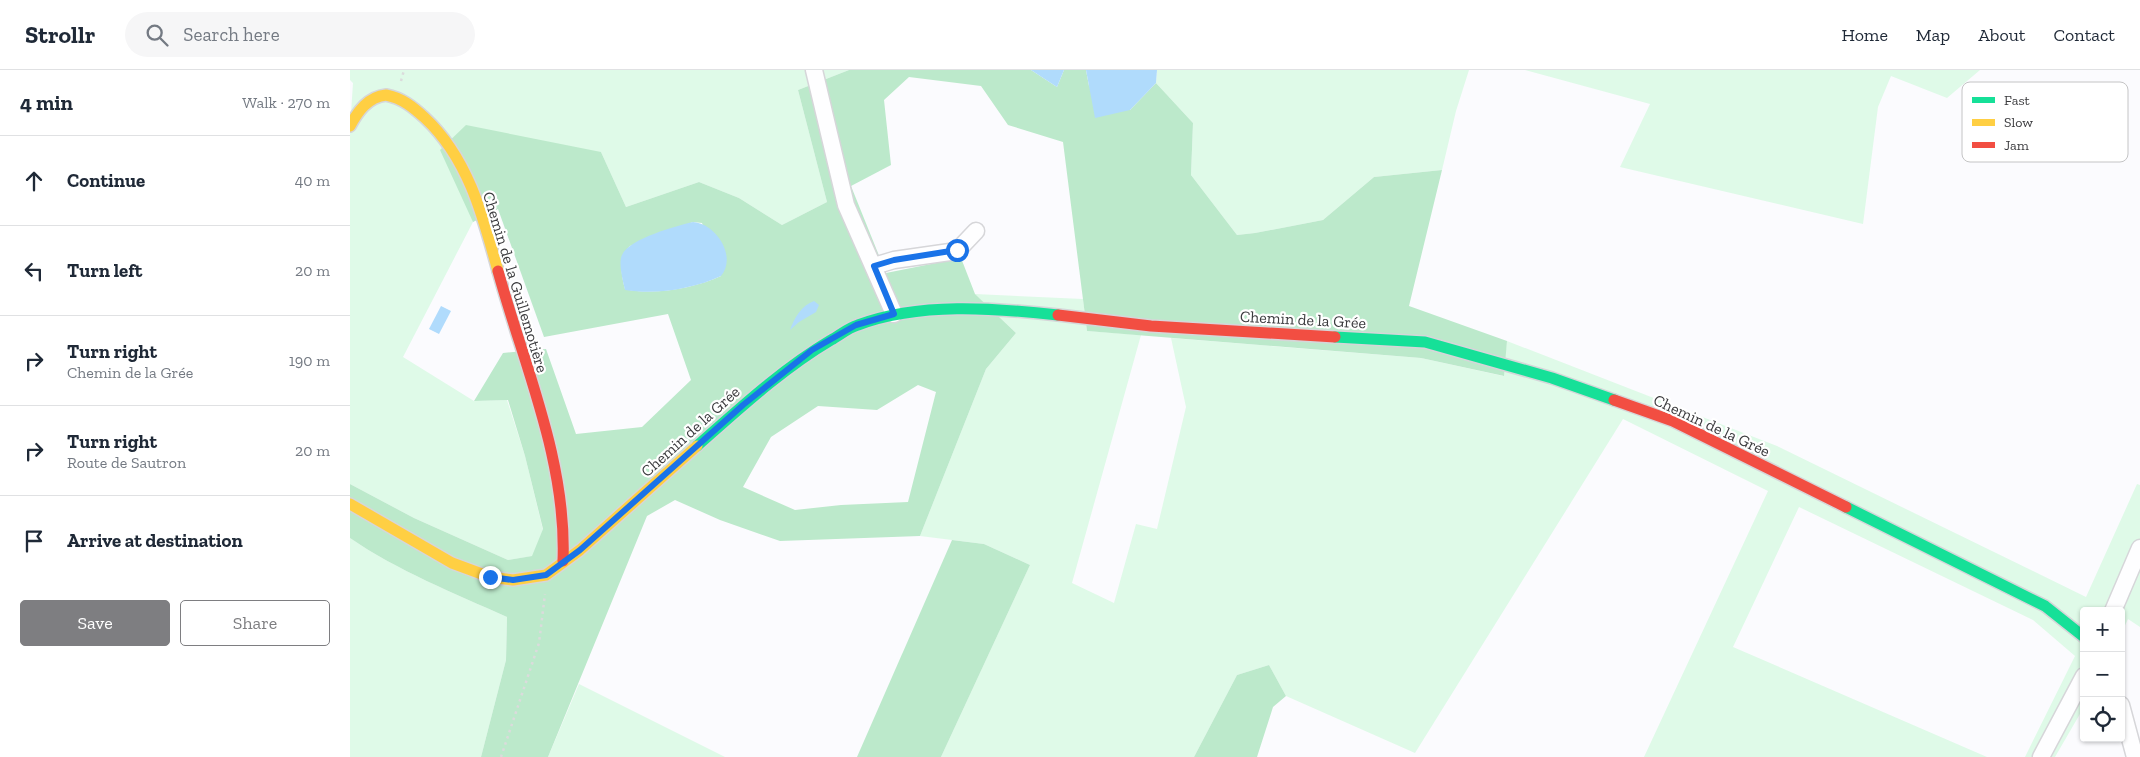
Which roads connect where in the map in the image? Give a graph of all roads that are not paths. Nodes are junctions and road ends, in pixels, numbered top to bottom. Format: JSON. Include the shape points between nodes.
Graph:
{"nodes":[{"id":1,"x":814,"y":70,"type":"edge"},
{"id":2,"x":350,"y":126,"type":"edge"},
{"id":3,"x":976,"y":231,"type":"dead end"},
{"id":4,"x":874,"y":266,"type":"junction"},
{"id":5,"x":894,"y":314,"type":"junction"},
{"id":6,"x":350,"y":504,"type":"edge"},
{"id":7,"x":2140,"y":548,"type":"edge"},
{"id":8,"x":563,"y":561,"type":"junction"},
{"id":9,"x":2115,"y":607,"type":"edge"},
{"id":10,"x":2080,"y":634,"type":"edge"},
{"id":11,"x":2080,"y":684,"type":"edge"},
{"id":12,"x":2125,"y":720,"type":"edge"},
{"id":13,"x":2041,"y":757,"type":"edge"},
{"id":14,"x":2135,"y":757,"type":"edge"}],
"edges":[{"from":1,"to":4,"type":"street","via":[[846,206]]},
{"from":2,"to":8,"type":"street","name":"Chemin de la Guillemotière","via":[[357,114],[375,98],[385,95],[396,97],[428,122],[458,159],[478,205],[547,438],[561,497]]},
{"from":3,"to":4,"type":"street","via":[[957,250]]},
{"from":4,"to":5,"type":"street"},
{"from":5,"to":8,"type":"street","name":"Chemin de la Grée","via":[[856,325],[812,350],[743,405],[608,526]]},
{"from":5,"to":10,"type":"street","name":"Chemin de la Grée","via":[[956,309],[1013,310],[1151,326],[1425,342],[1552,378],[1673,421],[2045,606]]},
{"from":6,"to":8,"type":"street","name":"Chemin de la Grée","via":[[452,563],[490,577],[513,580],[546,575]]},
{"from":7,"to":9,"type":"street"},
{"from":11,"to":13,"type":"street"},
{"from":12,"to":14,"type":"street"}]}
